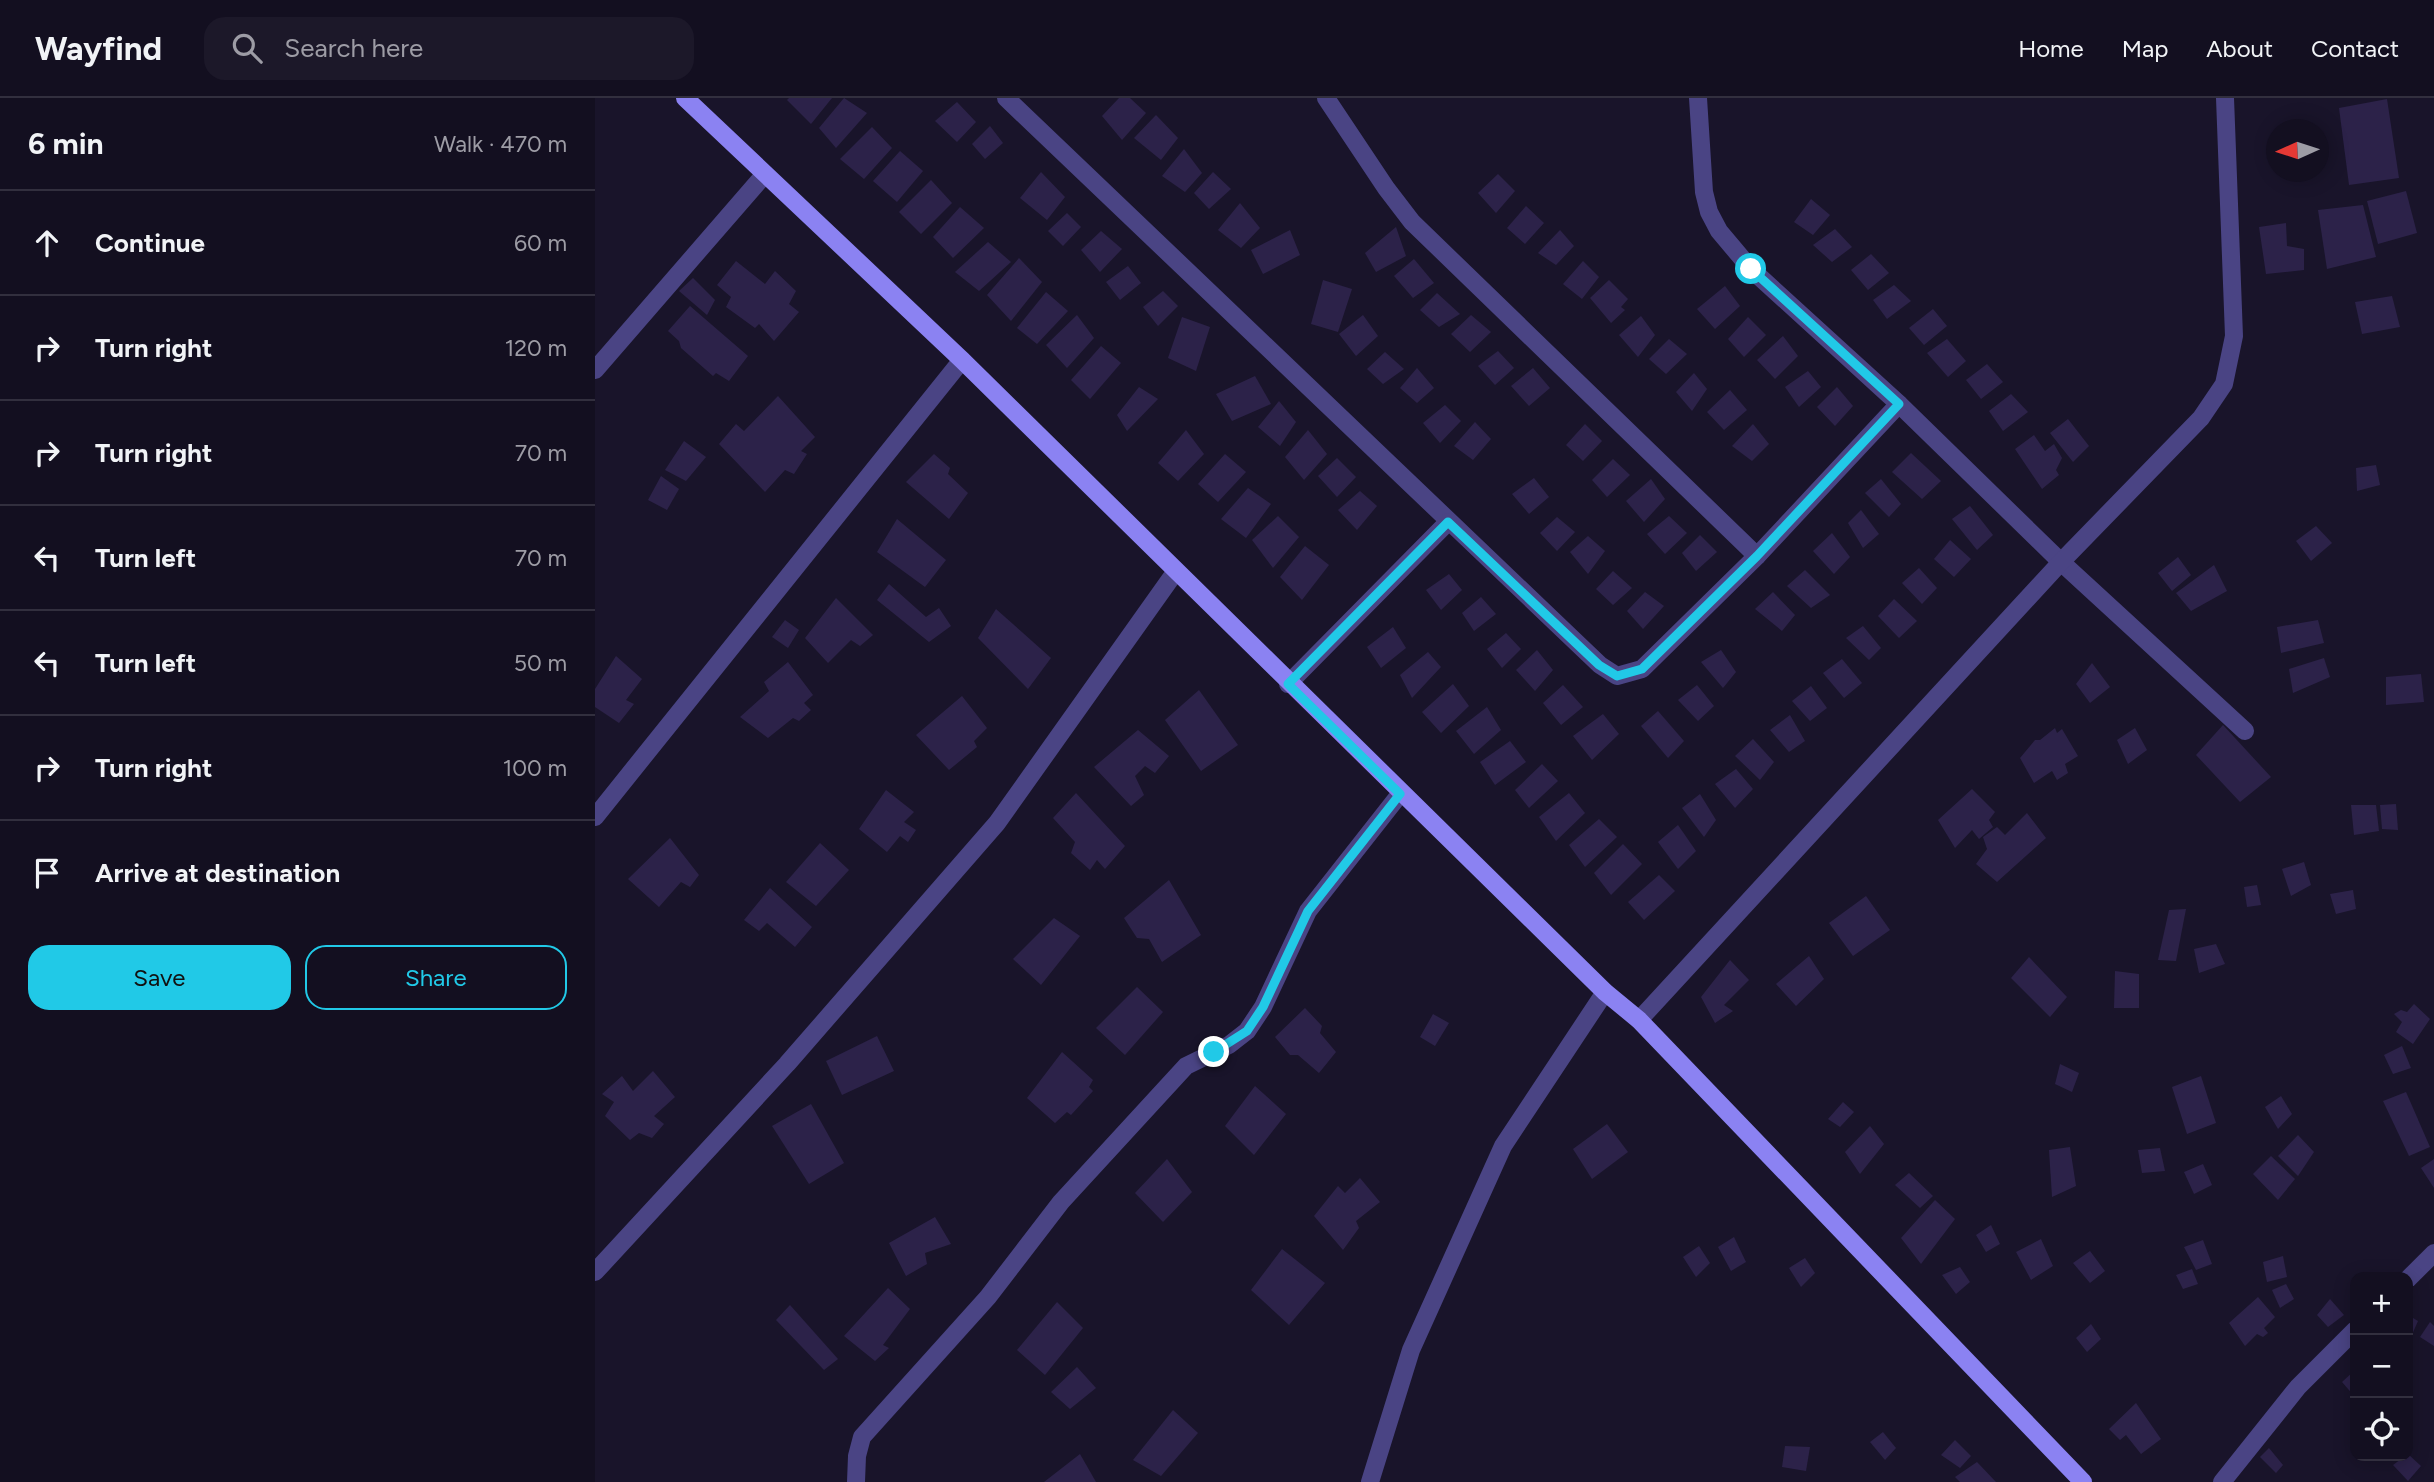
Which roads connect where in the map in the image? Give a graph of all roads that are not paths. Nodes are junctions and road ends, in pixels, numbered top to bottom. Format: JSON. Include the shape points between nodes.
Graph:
{"nodes":[{"id":1,"x":685,"y":98,"type":"edge"},
{"id":2,"x":1006,"y":98,"type":"edge"},
{"id":3,"x":1326,"y":98,"type":"edge"},
{"id":4,"x":1697,"y":98,"type":"edge"},
{"id":5,"x":2225,"y":98,"type":"edge"},
{"id":6,"x":765,"y":174,"type":"junction"},
{"id":7,"x":962,"y":360,"type":"junction"},
{"id":8,"x":595,"y":370,"type":"edge"},
{"id":9,"x":1899,"y":404,"type":"junction"},
{"id":10,"x":1448,"y":522,"type":"junction"},
{"id":11,"x":1757,"y":556,"type":"junction"},
{"id":12,"x":2061,"y":562,"type":"junction"},
{"id":13,"x":1176,"y":570,"type":"junction"},
{"id":14,"x":1288,"y":684,"type":"junction"},
{"id":15,"x":2245,"y":731,"type":"dead end"},
{"id":16,"x":1400,"y":794,"type":"junction"},
{"id":17,"x":595,"y":817,"type":"edge"},
{"id":18,"x":1605,"y":992,"type":"junction"},
{"id":19,"x":1639,"y":1020,"type":"junction"},
{"id":20,"x":2434,"y":1253,"type":"edge"},
{"id":21,"x":595,"y":1272,"type":"edge"},
{"id":22,"x":2413,"y":1274,"type":"edge"},
{"id":23,"x":2351,"y":1335,"type":"edge"},
{"id":24,"x":856,"y":1482,"type":"edge"},
{"id":25,"x":1370,"y":1482,"type":"edge"},
{"id":26,"x":2083,"y":1482,"type":"edge"},
{"id":27,"x":2222,"y":1482,"type":"edge"}],
"edges":[{"from":1,"to":6,"type":"street"},
{"from":2,"to":10,"type":"street"},
{"from":3,"to":11,"type":"street","via":[[1412,222]]},
{"from":4,"to":9,"type":"street","via":[[1705,192],[1719,231],[1751,269]]},
{"from":5,"to":12,"type":"street","via":[[2234,336],[2224,384],[2201,418]]},
{"from":6,"to":7,"type":"street"},
{"from":6,"to":8,"type":"street"},
{"from":7,"to":13,"type":"street"},
{"from":7,"to":17,"type":"street"},
{"from":9,"to":11,"type":"street"},
{"from":9,"to":12,"type":"street"},
{"from":10,"to":11,"type":"street","via":[[1599,665],[1617,676],[1642,669]]},
{"from":10,"to":14,"type":"street"},
{"from":12,"to":15,"type":"street"},
{"from":12,"to":19,"type":"street"},
{"from":13,"to":14,"type":"street"},
{"from":13,"to":21,"type":"street","via":[[997,823],[787,1064]]},
{"from":14,"to":16,"type":"street"},
{"from":16,"to":18,"type":"street"},
{"from":16,"to":24,"type":"street","via":[[1308,911],[1247,1031],[1186,1066],[1061,1202],[988,1297],[862,1437]]},
{"from":18,"to":19,"type":"street"},
{"from":18,"to":25,"type":"street","via":[[1503,1146],[1411,1350]]},
{"from":19,"to":26,"type":"street"},
{"from":20,"to":22,"type":"street"},
{"from":23,"to":27,"type":"street","via":[[2298,1387]]}]}
